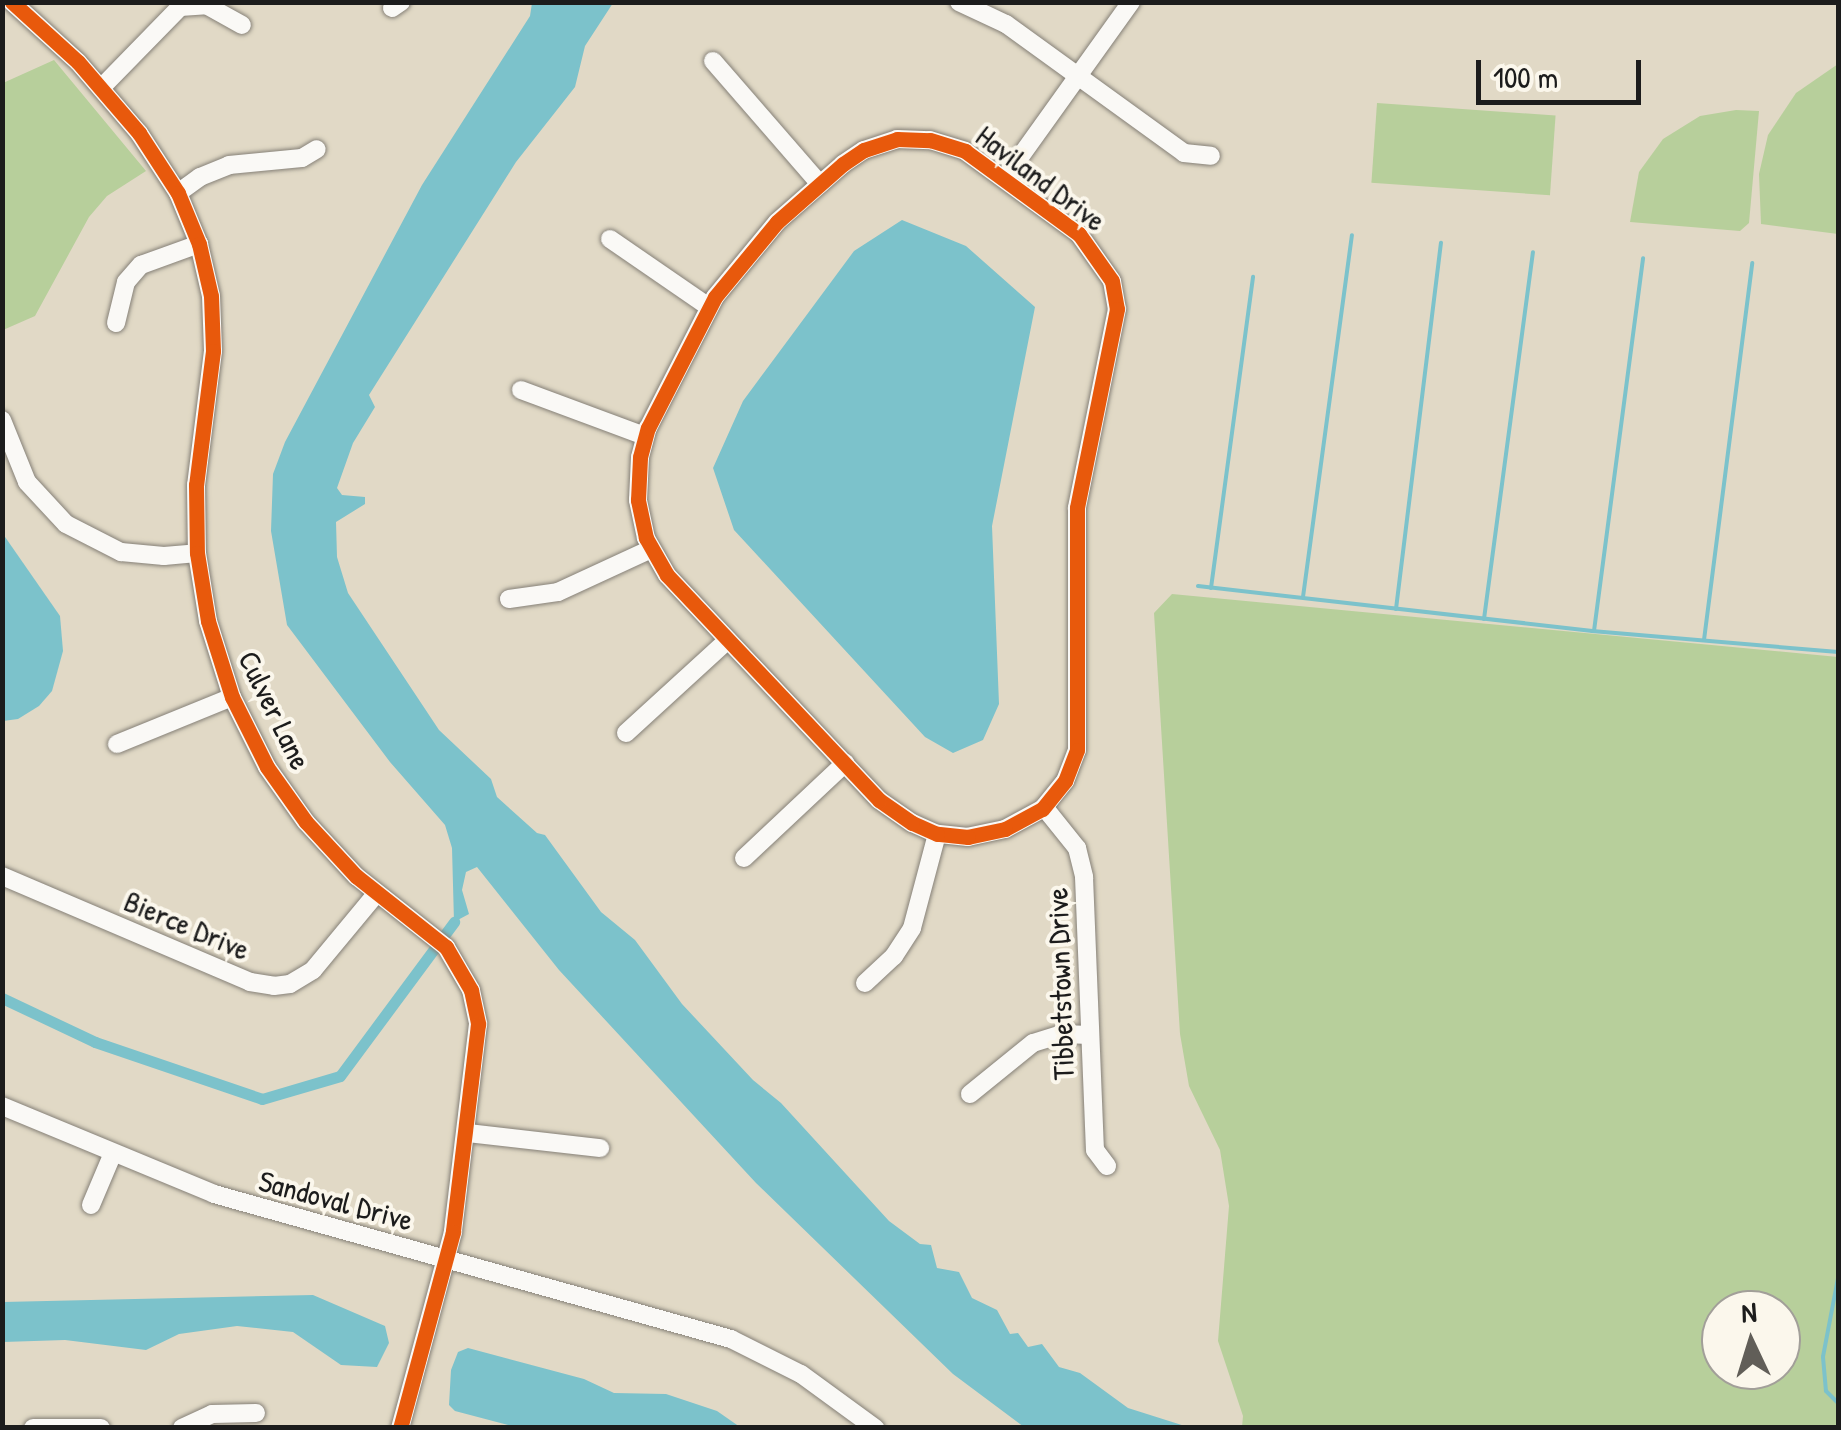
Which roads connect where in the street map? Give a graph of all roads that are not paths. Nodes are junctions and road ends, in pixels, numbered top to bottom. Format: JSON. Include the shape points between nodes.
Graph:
{"nodes":[{"id":1,"x":12,"y":2,"type":"edge"},
{"id":2,"x":958,"y":2,"type":"edge"},
{"id":3,"x":1132,"y":2,"type":"edge"},
{"id":4,"x":242,"y":24,"type":"dead end"},
{"id":5,"x":713,"y":61,"type":"dead end"},
{"id":6,"x":1080,"y":77,"type":"junction"},
{"id":7,"x":102,"y":87,"type":"junction"},
{"id":8,"x":317,"y":149,"type":"dead end"},
{"id":9,"x":1211,"y":156,"type":"dead end"},
{"id":10,"x":1004,"y":178,"type":"junction"},
{"id":11,"x":820,"y":184,"type":"junction"},
{"id":12,"x":178,"y":194,"type":"junction"},
{"id":13,"x":610,"y":239,"type":"dead end"},
{"id":14,"x":199,"y":244,"type":"junction"},
{"id":15,"x":709,"y":306,"type":"junction"},
{"id":16,"x":116,"y":323,"type":"dead end"},
{"id":17,"x":521,"y":390,"type":"dead end"},
{"id":18,"x":2,"y":420,"type":"edge"},
{"id":19,"x":645,"y":436,"type":"junction"},
{"id":20,"x":651,"y":549,"type":"junction"},
{"id":21,"x":197,"y":553,"type":"junction"},
{"id":22,"x":509,"y":598,"type":"dead end"},
{"id":23,"x":728,"y":640,"type":"junction"},
{"id":24,"x":232,"y":698,"type":"junction"},
{"id":25,"x":626,"y":734,"type":"dead end"},
{"id":26,"x":118,"y":744,"type":"dead end"},
{"id":27,"x":845,"y":764,"type":"junction"},
{"id":28,"x":1044,"y":807,"type":"junction"},
{"id":29,"x":937,"y":834,"type":"junction"},
{"id":30,"x":744,"y":858,"type":"dead end"},
{"id":31,"x":2,"y":876,"type":"edge"},
{"id":32,"x":377,"y":893,"type":"junction"},
{"id":33,"x":865,"y":983,"type":"dead end"},
{"id":34,"x":1090,"y":1035,"type":"junction"},
{"id":35,"x":970,"y":1094,"type":"dead end"},
{"id":36,"x":2,"y":1106,"type":"edge"},
{"id":37,"x":468,"y":1133,"type":"junction"},
{"id":38,"x":600,"y":1148,"type":"dead end"},
{"id":39,"x":113,"y":1153,"type":"junction"},
{"id":40,"x":1107,"y":1166,"type":"dead end"},
{"id":41,"x":90,"y":1205,"type":"dead end"},
{"id":42,"x":446,"y":1259,"type":"junction"},
{"id":43,"x":256,"y":1412,"type":"dead end"},
{"id":44,"x":34,"y":1427,"type":"edge"},
{"id":45,"x":101,"y":1428,"type":"edge"},
{"id":46,"x":182,"y":1428,"type":"edge"},
{"id":47,"x":400,"y":1428,"type":"edge"},
{"id":48,"x":875,"y":1428,"type":"edge"}],
"edges":[{"from":1,"to":7,"type":"street","name":"Culver Lane"},
{"from":2,"to":6,"type":"street","via":[[1006,24]]},
{"from":3,"to":6,"type":"street"},
{"from":4,"to":7,"type":"street","via":[[206,5],[180,6]]},
{"from":5,"to":11,"type":"street"},
{"from":6,"to":9,"type":"street","via":[[1184,153]]},
{"from":6,"to":10,"type":"street"},
{"from":7,"to":12,"type":"street","name":"Culver Lane"},
{"from":8,"to":12,"type":"street","via":[[302,158],[229,165]]},
{"from":10,"to":11,"type":"street","name":"Haviland Drive","via":[[965,151],[912,139],[864,150]]},
{"from":10,"to":28,"type":"street","name":"Haviland Drive","via":[[1092,248],[1112,281],[1117,309],[1077,508],[1076,750],[1065,781]]},
{"from":11,"to":15,"type":"street","name":"Haviland Drive","via":[[777,222]]},
{"from":12,"to":14,"type":"street","name":"Culver Lane"},
{"from":13,"to":15,"type":"street"},
{"from":14,"to":16,"type":"street","via":[[141,265],[126,282]]},
{"from":14,"to":21,"type":"street","name":"Culver Lane","via":[[211,296],[213,352],[196,485]]},
{"from":15,"to":19,"type":"street","name":"Haviland Drive"},
{"from":17,"to":19,"type":"street"},
{"from":18,"to":21,"type":"street","via":[[28,482],[66,524],[122,552]]},
{"from":19,"to":20,"type":"street","name":"Haviland Drive","via":[[638,500]]},
{"from":20,"to":22,"type":"street","via":[[558,592]]},
{"from":20,"to":23,"type":"street","name":"Haviland Drive"},
{"from":21,"to":24,"type":"street","name":"Culver Lane","via":[[208,621]]},
{"from":23,"to":25,"type":"street"},
{"from":23,"to":27,"type":"street","name":"Haviland Drive"},
{"from":24,"to":26,"type":"street"},
{"from":24,"to":32,"type":"street","name":"Culver Lane","via":[[288,798]]},
{"from":27,"to":29,"type":"street","name":"Haviland Drive","via":[[894,812]]},
{"from":27,"to":30,"type":"street"},
{"from":28,"to":29,"type":"street","name":"Haviland Drive","via":[[983,835]]},
{"from":28,"to":34,"type":"street","name":"Tibbetstown Drive","via":[[1077,848],[1084,878]]},
{"from":29,"to":33,"type":"street","via":[[912,928]]},
{"from":31,"to":32,"type":"street","name":"Bierce Drive","via":[[250,982],[274,986],[314,970]]},
{"from":32,"to":37,"type":"street","name":"Culver Lane","via":[[440,941],[471,990],[478,1024]]},
{"from":34,"to":35,"type":"street","via":[[1032,1043]]},
{"from":34,"to":40,"type":"street","name":"Tibbetstown Drive","via":[[1096,1150]]},
{"from":36,"to":39,"type":"street","name":"Sandoval Drive"},
{"from":37,"to":38,"type":"street"},
{"from":37,"to":42,"type":"street","name":"Culver Lane"},
{"from":39,"to":41,"type":"street"},
{"from":39,"to":42,"type":"street","name":"Sandoval Drive","via":[[245,1204]]},
{"from":42,"to":47,"type":"street","name":"Culver Lane"},
{"from":42,"to":48,"type":"street","name":"Sandoval Drive","via":[[732,1339],[801,1374]]},
{"from":43,"to":46,"type":"street","via":[[212,1414]]},
{"from":44,"to":45,"type":"street"}]}
